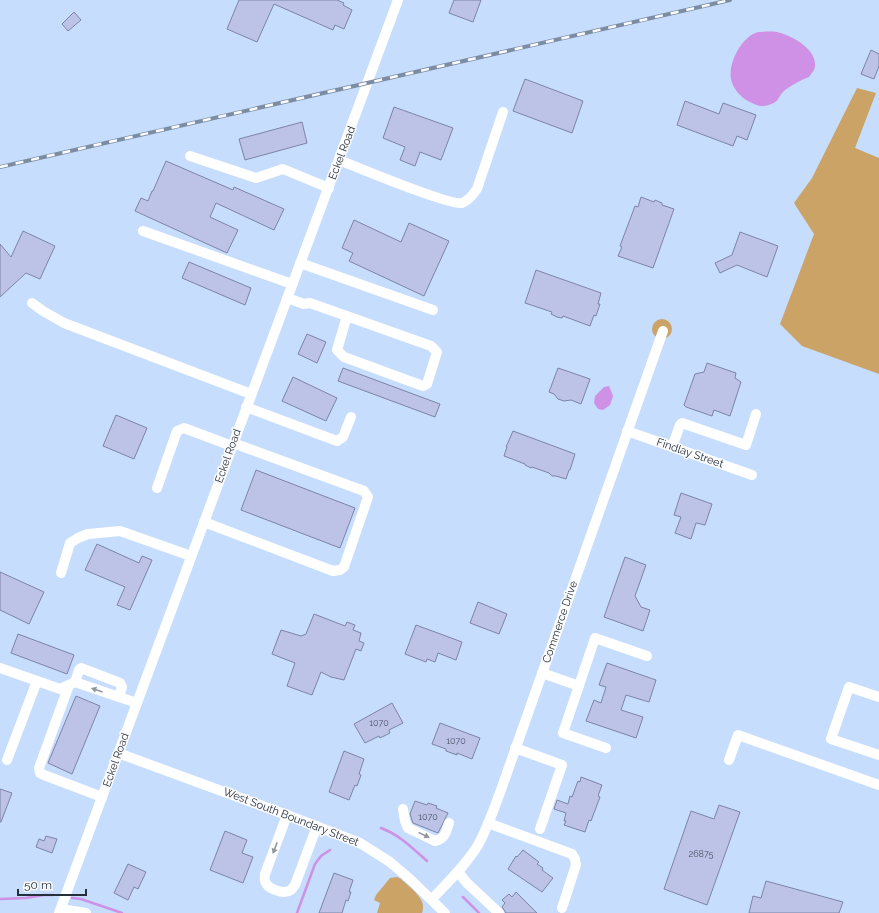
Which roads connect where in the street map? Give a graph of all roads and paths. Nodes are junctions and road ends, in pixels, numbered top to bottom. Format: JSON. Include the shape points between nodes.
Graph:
{"nodes":[{"id":1,"x":398,"y":0,"type":"edge"},
{"id":2,"x":503,"y":112,"type":"dead end"},
{"id":3,"x":190,"y":156,"type":"dead end"},
{"id":4,"x":339,"y":160,"type":"junction"},
{"id":5,"x":328,"y":188,"type":"junction"},
{"id":6,"x":143,"y":231,"type":"dead end"},
{"id":7,"x":300,"y":263,"type":"junction"},
{"id":8,"x":292,"y":284,"type":"junction"},
{"id":9,"x":287,"y":298,"type":"junction"},
{"id":10,"x":32,"y":303,"type":"dead end"},
{"id":11,"x":433,"y":310,"type":"dead end"},
{"id":12,"x":347,"y":316,"type":"junction"},
{"id":13,"x":663,"y":331,"type":"dead end"},
{"id":14,"x":251,"y":394,"type":"junction"},
{"id":15,"x":246,"y":407,"type":"junction"},
{"id":16,"x":756,"y":414,"type":"dead end"},
{"id":17,"x":351,"y":417,"type":"dead end"},
{"id":18,"x":627,"y":431,"type":"junction"},
{"id":19,"x":233,"y":444,"type":"junction"},
{"id":20,"x":672,"y":446,"type":"junction"},
{"id":21,"x":752,"y":475,"type":"dead end"},
{"id":22,"x":157,"y":488,"type":"dead end"},
{"id":23,"x":204,"y":522,"type":"junction"},
{"id":24,"x":191,"y":556,"type":"junction"},
{"id":25,"x":61,"y":573,"type":"dead end"},
{"id":26,"x":647,"y":656,"type":"dead end"},
{"id":27,"x":0,"y":668,"type":"edge"},
{"id":28,"x":542,"y":673,"type":"junction"},
{"id":29,"x":37,"y":681,"type":"junction"},
{"id":30,"x":72,"y":683,"type":"junction"},
{"id":31,"x":579,"y":686,"type":"junction"},
{"id":32,"x":119,"y":697,"type":"junction"},
{"id":33,"x":879,"y":697,"type":"edge"},
{"id":34,"x":137,"y":703,"type":"junction"},
{"id":35,"x":515,"y":748,"type":"junction"},
{"id":36,"x":606,"y":748,"type":"dead end"},
{"id":37,"x":118,"y":753,"type":"junction"},
{"id":38,"x":879,"y":755,"type":"edge"},
{"id":39,"x":7,"y":760,"type":"dead end"},
{"id":40,"x":730,"y":760,"type":"dead end"},
{"id":41,"x":879,"y":785,"type":"edge"},
{"id":42,"x":102,"y":797,"type":"junction"},
{"id":43,"x":403,"y":809,"type":"dead end"},
{"id":44,"x":287,"y":815,"type":"junction"},
{"id":45,"x":449,"y":823,"type":"dead end"},
{"id":46,"x":488,"y":823,"type":"junction"},
{"id":47,"x":317,"y":826,"type":"junction"},
{"id":48,"x":540,"y":829,"type":"dead end"},
{"id":49,"x":458,"y":872,"type":"junction"},
{"id":50,"x":432,"y":900,"type":"junction"},
{"id":51,"x":562,"y":908,"type":"dead end"},
{"id":52,"x":60,"y":911,"type":"edge"},
{"id":53,"x":86,"y":913,"type":"edge"},
{"id":54,"x":445,"y":913,"type":"edge"},
{"id":55,"x":499,"y":913,"type":"edge"}],
"edges":[{"from":1,"to":4,"type":"street","name":"Eckel Road"},
{"from":2,"to":4,"type":"street","via":[[477,189],[462,203],[454,203],[418,191]]},
{"from":3,"to":5,"type":"street","via":[[256,178],[283,169]]},
{"from":4,"to":5,"type":"street","name":"Eckel Road"},
{"from":5,"to":7,"type":"street","name":"Eckel Road"},
{"from":6,"to":8,"type":"street"},
{"from":7,"to":8,"type":"street","name":"Eckel Road"},
{"from":7,"to":11,"type":"street"},
{"from":8,"to":9,"type":"street","name":"Eckel Road"},
{"from":9,"to":12,"type":"street"},
{"from":9,"to":14,"type":"street","name":"Eckel Road"},
{"from":10,"to":14,"type":"street","via":[[64,323]]},
{"from":12,"to":12,"type":"street","via":[[431,346],[437,352],[427,384],[423,386],[340,354],[337,350]]},
{"from":13,"to":18,"type":"street","name":"Commerce Drive"},
{"from":14,"to":15,"type":"street","name":"Eckel Road"},
{"from":15,"to":17,"type":"street","via":[[337,441],[344,437]]},
{"from":15,"to":19,"type":"street","name":"Eckel Road"},
{"from":16,"to":20,"type":"street","via":[[746,445],[682,423]]},
{"from":18,"to":20,"type":"street","name":"Findlay Street"},
{"from":18,"to":28,"type":"street","name":"Commerce Drive"},
{"from":19,"to":22,"type":"street","via":[[184,428],[180,429]]},
{"from":19,"to":23,"type":"street","name":"Eckel Road"},
{"from":19,"to":23,"type":"street","via":[[364,491],[368,497],[344,567],[334,572]]},
{"from":20,"to":21,"type":"street","name":"Findlay Street"},
{"from":23,"to":24,"type":"street","name":"Eckel Road"},
{"from":24,"to":25,"type":"street","via":[[120,531],[88,534],[70,543]]},
{"from":24,"to":34,"type":"street","name":"Eckel Road"},
{"from":26,"to":31,"type":"street","via":[[596,638]]},
{"from":27,"to":29,"type":"street"},
{"from":28,"to":31,"type":"street"},
{"from":28,"to":35,"type":"street","name":"Commerce Drive"},
{"from":29,"to":30,"type":"street","via":[[60,689]]},
{"from":29,"to":39,"type":"street"},
{"from":32,"to":30,"type":"street","one_way":true},
{"from":30,"to":32,"type":"street","via":[[81,668],[122,684]]},
{"from":30,"to":42,"type":"street","via":[[39,768],[40,773]]},
{"from":31,"to":36,"type":"street","via":[[563,733]]},
{"from":32,"to":34,"type":"street"},
{"from":33,"to":38,"type":"street","via":[[849,687],[831,739]]},
{"from":34,"to":37,"type":"street","name":"Eckel Road"},
{"from":35,"to":46,"type":"street","name":"Commerce Drive"},
{"from":35,"to":48,"type":"street","via":[[562,765]]},
{"from":37,"to":42,"type":"street","name":"Eckel Road"},
{"from":37,"to":44,"type":"street","name":"West South Boundary Street"},
{"from":40,"to":41,"type":"street","via":[[738,735]]},
{"from":42,"to":52,"type":"street","name":"Eckel Road"},
{"from":43,"to":45,"type":"street","one_way":true,"via":[[408,828],[435,841],[444,837]]},
{"from":44,"to":47,"type":"street","name":"West South Boundary Street"},
{"from":44,"to":47,"type":"street","one_way":true,"via":[[265,874],[265,881],[278,891],[286,892],[295,885]]},
{"from":46,"to":49,"type":"street","name":"Commerce Drive","via":[[478,846]]},
{"from":46,"to":51,"type":"street","via":[[572,854],[576,859],[576,865]]},
{"from":47,"to":50,"type":"street","name":"West South Boundary Street","via":[[372,850],[390,862]]},
{"from":49,"to":50,"type":"street","name":"Commerce Drive"},
{"from":49,"to":55,"type":"street"},
{"from":50,"to":54,"type":"street","name":"West South Boundary Street"},
{"from":52,"to":53,"type":"street"}]}
